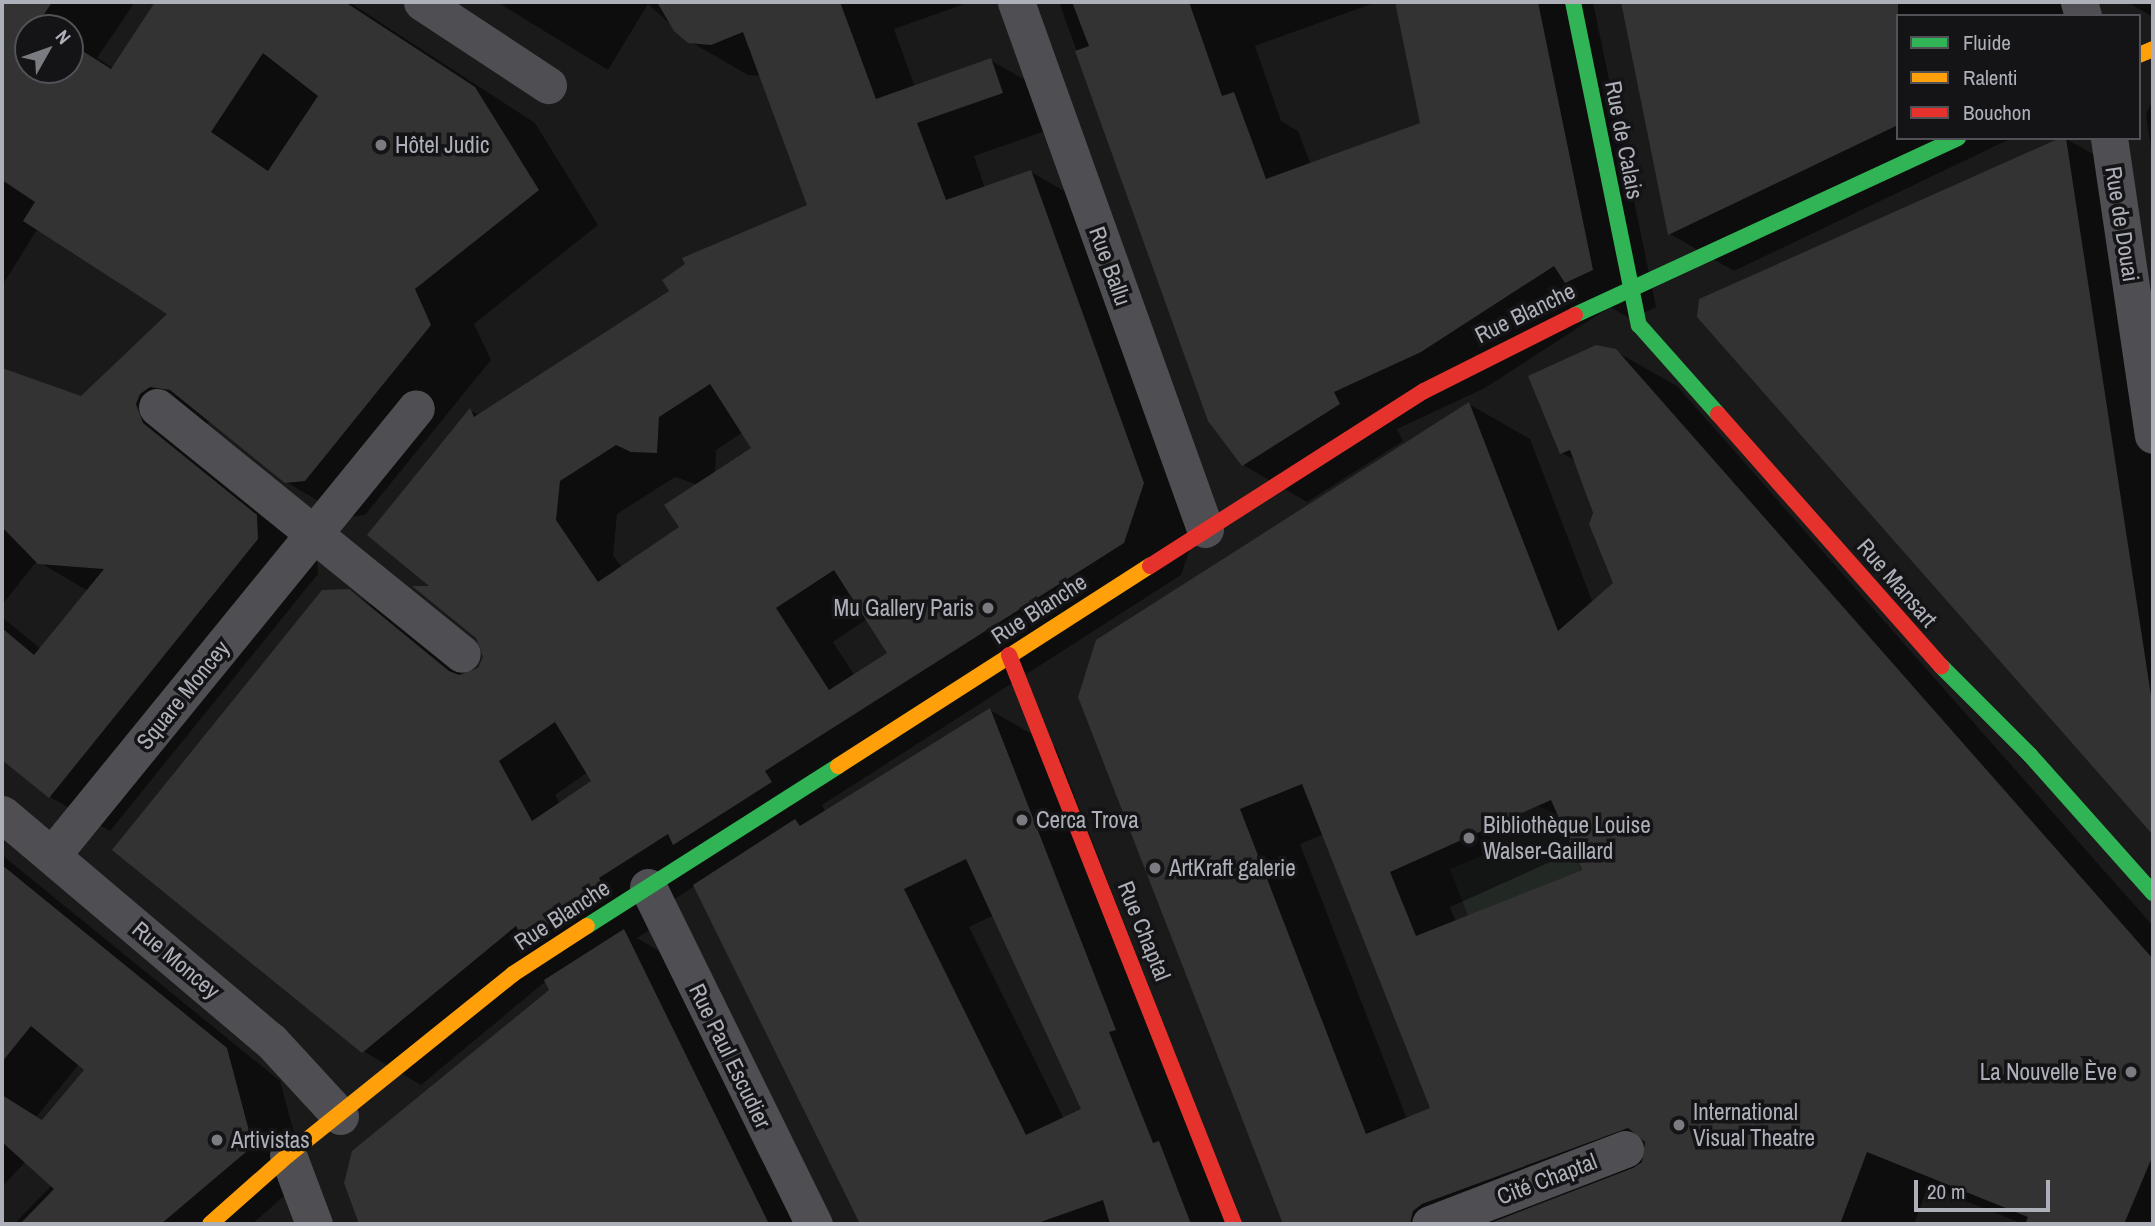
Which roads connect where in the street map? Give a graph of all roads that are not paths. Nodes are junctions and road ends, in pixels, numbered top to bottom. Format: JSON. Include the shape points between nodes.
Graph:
{"nodes":[{"id":1,"x":422,"y":2,"type":"edge"},
{"id":2,"x":1016,"y":2,"type":"edge"},
{"id":3,"x":1573,"y":2,"type":"edge"},
{"id":4,"x":548,"y":85,"type":"dead end"},
{"id":5,"x":1954,"y":140,"type":"edge"},
{"id":6,"x":2109,"y":140,"type":"edge"},
{"id":7,"x":1629,"y":288,"type":"junction"},
{"id":8,"x":157,"y":407,"type":"dead end"},
{"id":9,"x":415,"y":408,"type":"dead end"},
{"id":10,"x":2153,"y":435,"type":"edge"},
{"id":11,"x":1205,"y":529,"type":"junction"},
{"id":12,"x":314,"y":534,"type":"junction"},
{"id":13,"x":462,"y":654,"type":"dead end"},
{"id":14,"x":1009,"y":655,"type":"junction"},
{"id":15,"x":2,"y":814,"type":"edge"},
{"id":16,"x":52,"y":855,"type":"junction"},
{"id":17,"x":648,"y":887,"type":"junction"},
{"id":18,"x":2153,"y":893,"type":"edge"},
{"id":19,"x":341,"y":1116,"type":"junction"},
{"id":20,"x":1625,"y":1149,"type":"dead end"},
{"id":21,"x":288,"y":1155,"type":"junction"},
{"id":22,"x":210,"y":1224,"type":"edge"},
{"id":23,"x":314,"y":1224,"type":"edge"},
{"id":24,"x":814,"y":1224,"type":"edge"},
{"id":25,"x":1234,"y":1224,"type":"edge"},
{"id":26,"x":1430,"y":1224,"type":"edge"}],
"edges":[{"from":1,"to":4,"type":"street"},
{"from":2,"to":11,"type":"street","name":"Rue Ballu"},
{"from":3,"to":7,"type":"street","name":"Rue de Calais"},
{"from":5,"to":7,"type":"street","name":"Rue Blanche"},
{"from":6,"to":10,"type":"street","name":"Rue de Douai"},
{"from":7,"to":11,"type":"street","name":"Rue Blanche","via":[[1467,366]]},
{"from":7,"to":18,"type":"street","name":"Rue Mansart","via":[[1639,326],[1925,649],[2030,755]]},
{"from":8,"to":12,"type":"street"},
{"from":9,"to":12,"type":"street","name":"Square Moncey"},
{"from":11,"to":14,"type":"street","name":"Rue Blanche"},
{"from":12,"to":13,"type":"street"},
{"from":12,"to":16,"type":"street","name":"Square Moncey"},
{"from":14,"to":17,"type":"street","name":"Rue Blanche"},
{"from":14,"to":25,"type":"street","name":"Rue Chaptal"},
{"from":15,"to":16,"type":"street","name":"Rue Moncey"},
{"from":16,"to":19,"type":"street","name":"Rue Moncey","via":[[271,1041]]},
{"from":17,"to":19,"type":"street","name":"Rue Blanche","via":[[513,974]]},
{"from":17,"to":24,"type":"street","name":"Rue Paul Escudier"},
{"from":19,"to":21,"type":"street","name":"Rue Blanche"},
{"from":20,"to":26,"type":"street","name":"Cité Chaptal"},
{"from":21,"to":22,"type":"street","name":"Rue Blanche"},
{"from":21,"to":23,"type":"street"}]}
